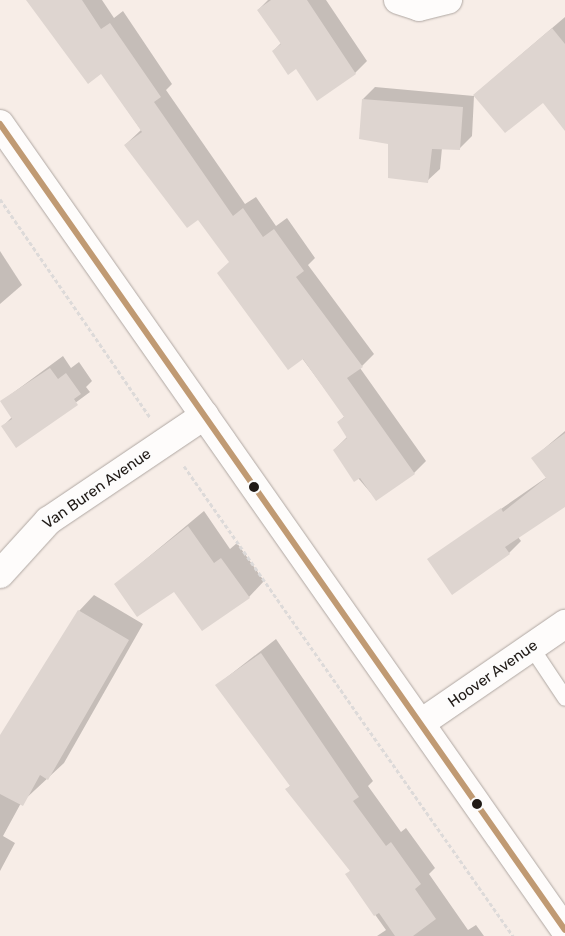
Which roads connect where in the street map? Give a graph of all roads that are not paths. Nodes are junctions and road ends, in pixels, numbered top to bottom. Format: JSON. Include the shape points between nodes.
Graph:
{"nodes":[{"id":1,"x":398,"y":0,"type":"edge"},
{"id":2,"x":448,"y":0,"type":"edge"},
{"id":3,"x":0,"y":124,"type":"edge"},
{"id":4,"x":205,"y":415,"type":"junction"},
{"id":5,"x":0,"y":574,"type":"edge"},
{"id":6,"x":565,"y":624,"type":"edge"},
{"id":7,"x":531,"y":648,"type":"junction"},
{"id":8,"x":565,"y":698,"type":"edge"},
{"id":9,"x":421,"y":723,"type":"junction"},
{"id":10,"x":565,"y":930,"type":"edge"}],
"edges":[{"from":1,"to":2,"type":"main road","via":[[419,7]]},
{"from":3,"to":4,"type":"main road"},
{"from":4,"to":5,"type":"main road","name":"Van Buren Avenue","via":[[48,521]]},
{"from":4,"to":9,"type":"main road"},
{"from":6,"to":7,"type":"main road","name":"Hoover Avenue"},
{"from":7,"to":8,"type":"lane"},
{"from":7,"to":9,"type":"main road","name":"Hoover Avenue"},
{"from":9,"to":10,"type":"main road"}]}
